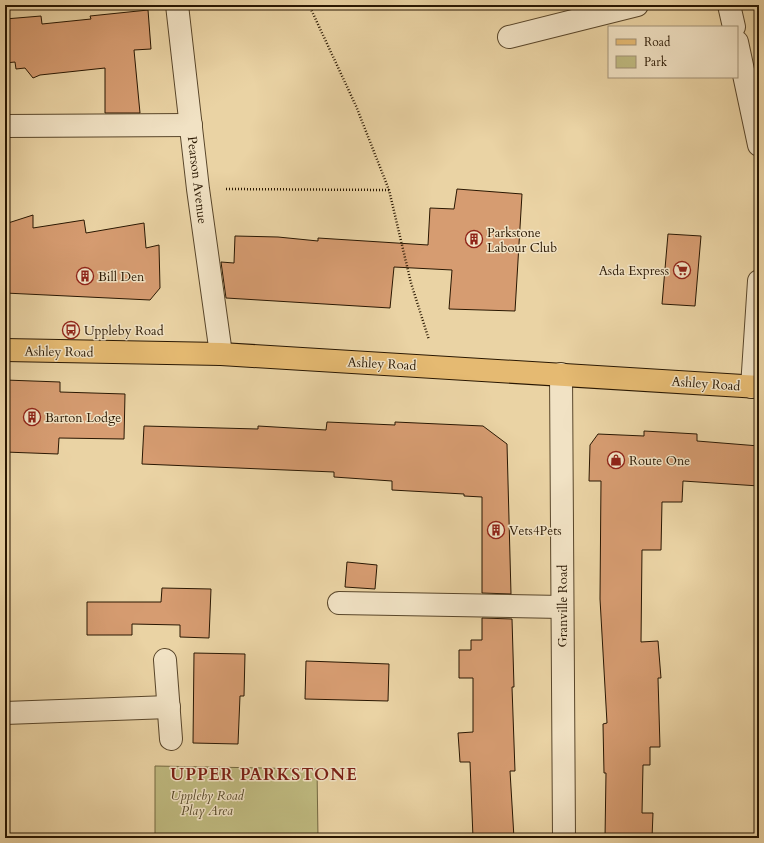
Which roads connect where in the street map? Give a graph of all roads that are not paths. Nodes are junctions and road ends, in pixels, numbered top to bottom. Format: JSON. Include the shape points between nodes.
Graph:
{"nodes":[{"id":1,"x":177,"y":5,"type":"edge"},
{"id":2,"x":637,"y":5,"type":"edge"},
{"id":3,"x":729,"y":5,"type":"edge"},
{"id":4,"x":734,"y":26,"type":"edge"},
{"id":5,"x":509,"y":37,"type":"dead end"},
{"id":6,"x":738,"y":47,"type":"edge"},
{"id":7,"x":191,"y":125,"type":"junction"},
{"id":8,"x":5,"y":126,"type":"edge"},
{"id":9,"x":759,"y":145,"type":"edge"},
{"id":10,"x":759,"y":281,"type":"edge"},
{"id":11,"x":5,"y":350,"type":"edge"},
{"id":12,"x":221,"y":354,"type":"junction"},
{"id":13,"x":560,"y":374,"type":"junction"},
{"id":14,"x":755,"y":387,"type":"edge"},
{"id":15,"x":339,"y":603,"type":"dead end"},
{"id":16,"x":562,"y":607,"type":"junction"},
{"id":17,"x":165,"y":660,"type":"dead end"},
{"id":18,"x":169,"y":707,"type":"junction"},
{"id":19,"x":5,"y":713,"type":"edge"},
{"id":20,"x":171,"y":739,"type":"dead end"},
{"id":21,"x":564,"y":838,"type":"edge"}],
"edges":[{"from":1,"to":7,"type":"street","name":"Pearson Avenue"},
{"from":2,"to":5,"type":"street"},
{"from":3,"to":4,"type":"street"},
{"from":6,"to":9,"type":"street"},
{"from":7,"to":8,"type":"street"},
{"from":7,"to":12,"type":"street","name":"Pearson Avenue"},
{"from":10,"to":14,"type":"street"},
{"from":11,"to":12,"type":"main road","name":"Ashley Road"},
{"from":12,"to":13,"type":"main road","name":"Ashley Road"},
{"from":13,"to":14,"type":"main road","name":"Ashley Road"},
{"from":13,"to":16,"type":"street","name":"Granville Road"},
{"from":15,"to":16,"type":"street"},
{"from":16,"to":21,"type":"street","name":"Granville Road"},
{"from":17,"to":18,"type":"street"},
{"from":18,"to":19,"type":"street"},
{"from":18,"to":20,"type":"street"}]}
